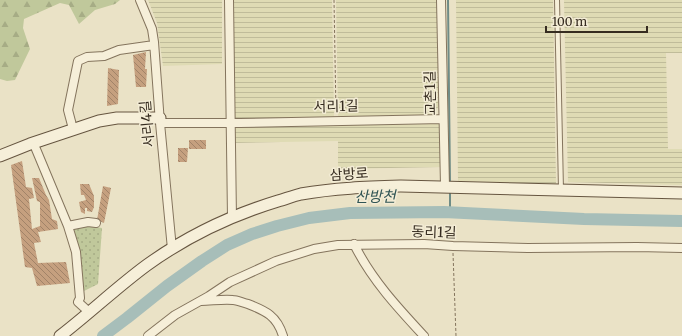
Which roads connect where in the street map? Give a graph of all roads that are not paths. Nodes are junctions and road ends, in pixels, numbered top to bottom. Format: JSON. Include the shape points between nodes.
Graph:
{"nodes":[{"id":1,"x":140,"y":0,"type":"edge"},
{"id":2,"x":229,"y":0,"type":"edge"},
{"id":3,"x":441,"y":0,"type":"edge"},
{"id":4,"x":557,"y":0,"type":"edge"},
{"id":5,"x":154,"y":45,"type":"junction"},
{"id":6,"x":443,"y":119,"type":"junction"},
{"id":7,"x":160,"y":121,"type":"junction"},
{"id":8,"x":230,"y":123,"type":"junction"},
{"id":9,"x":73,"y":129,"type":"junction"},
{"id":10,"x":33,"y":142,"type":"junction"},
{"id":11,"x":0,"y":156,"type":"edge"},
{"id":12,"x":448,"y":186,"type":"junction"},
{"id":13,"x":561,"y":190,"type":"junction"},
{"id":14,"x":682,"y":194,"type":"edge"},
{"id":15,"x":232,"y":218,"type":"junction"},
{"id":16,"x":91,"y":220,"type":"dead end"},
{"id":17,"x":68,"y":226,"type":"junction"},
{"id":18,"x":354,"y":244,"type":"junction"},
{"id":19,"x":682,"y":248,"type":"edge"},
{"id":20,"x":172,"y":249,"type":"junction"},
{"id":21,"x":198,"y":302,"type":"junction"},
{"id":22,"x":89,"y":312,"type":"junction"},
{"id":23,"x":60,"y":336,"type":"edge"},
{"id":24,"x":148,"y":336,"type":"edge"},
{"id":25,"x":282,"y":336,"type":"edge"},
{"id":26,"x":424,"y":336,"type":"edge"}],
"edges":[{"from":1,"to":5,"type":"street","name":"서리4길","via":[[152,29]]},
{"from":2,"to":8,"type":"street"},
{"from":3,"to":6,"type":"street","name":"교촌1길"},
{"from":4,"to":13,"type":"lane"},
{"from":5,"to":7,"type":"street","name":"서리4길"},
{"from":5,"to":9,"type":"street","via":[[119,50],[78,61],[68,110]]},
{"from":6,"to":8,"type":"street","name":"서리1길"},
{"from":6,"to":12,"type":"street","name":"교촌1길"},
{"from":7,"to":8,"type":"street","name":"서리1길"},
{"from":7,"to":9,"type":"street","name":"서리1길","via":[[117,118]]},
{"from":7,"to":20,"type":"street","name":"서리4길"},
{"from":8,"to":15,"type":"street"},
{"from":9,"to":10,"type":"street","name":"서리1길"},
{"from":10,"to":11,"type":"street","name":"서리1길"},
{"from":10,"to":17,"type":"street"},
{"from":12,"to":13,"type":"street","name":"삼방로"},
{"from":12,"to":15,"type":"street","name":"삼방로","via":[[370,187],[301,194]]},
{"from":13,"to":14,"type":"street","name":"삼방로"},
{"from":15,"to":20,"type":"street","name":"삼방로"},
{"from":16,"to":17,"type":"street"},
{"from":17,"to":22,"type":"street","via":[[76,252],[80,298],[78,302]]},
{"from":18,"to":19,"type":"street","name":"동리1길"},
{"from":18,"to":21,"type":"street","name":"동리1길","via":[[314,249],[276,261],[230,282]]},
{"from":18,"to":26,"type":"street","via":[[360,257],[394,304]]},
{"from":20,"to":22,"type":"street","name":"삼방로","via":[[147,265]]},
{"from":21,"to":24,"type":"street","name":"동리1길","via":[[175,315]]},
{"from":21,"to":25,"type":"street","name":"동리1길","via":[[234,300],[255,307],[276,320]]},
{"from":22,"to":23,"type":"street","name":"삼방로"}]}
